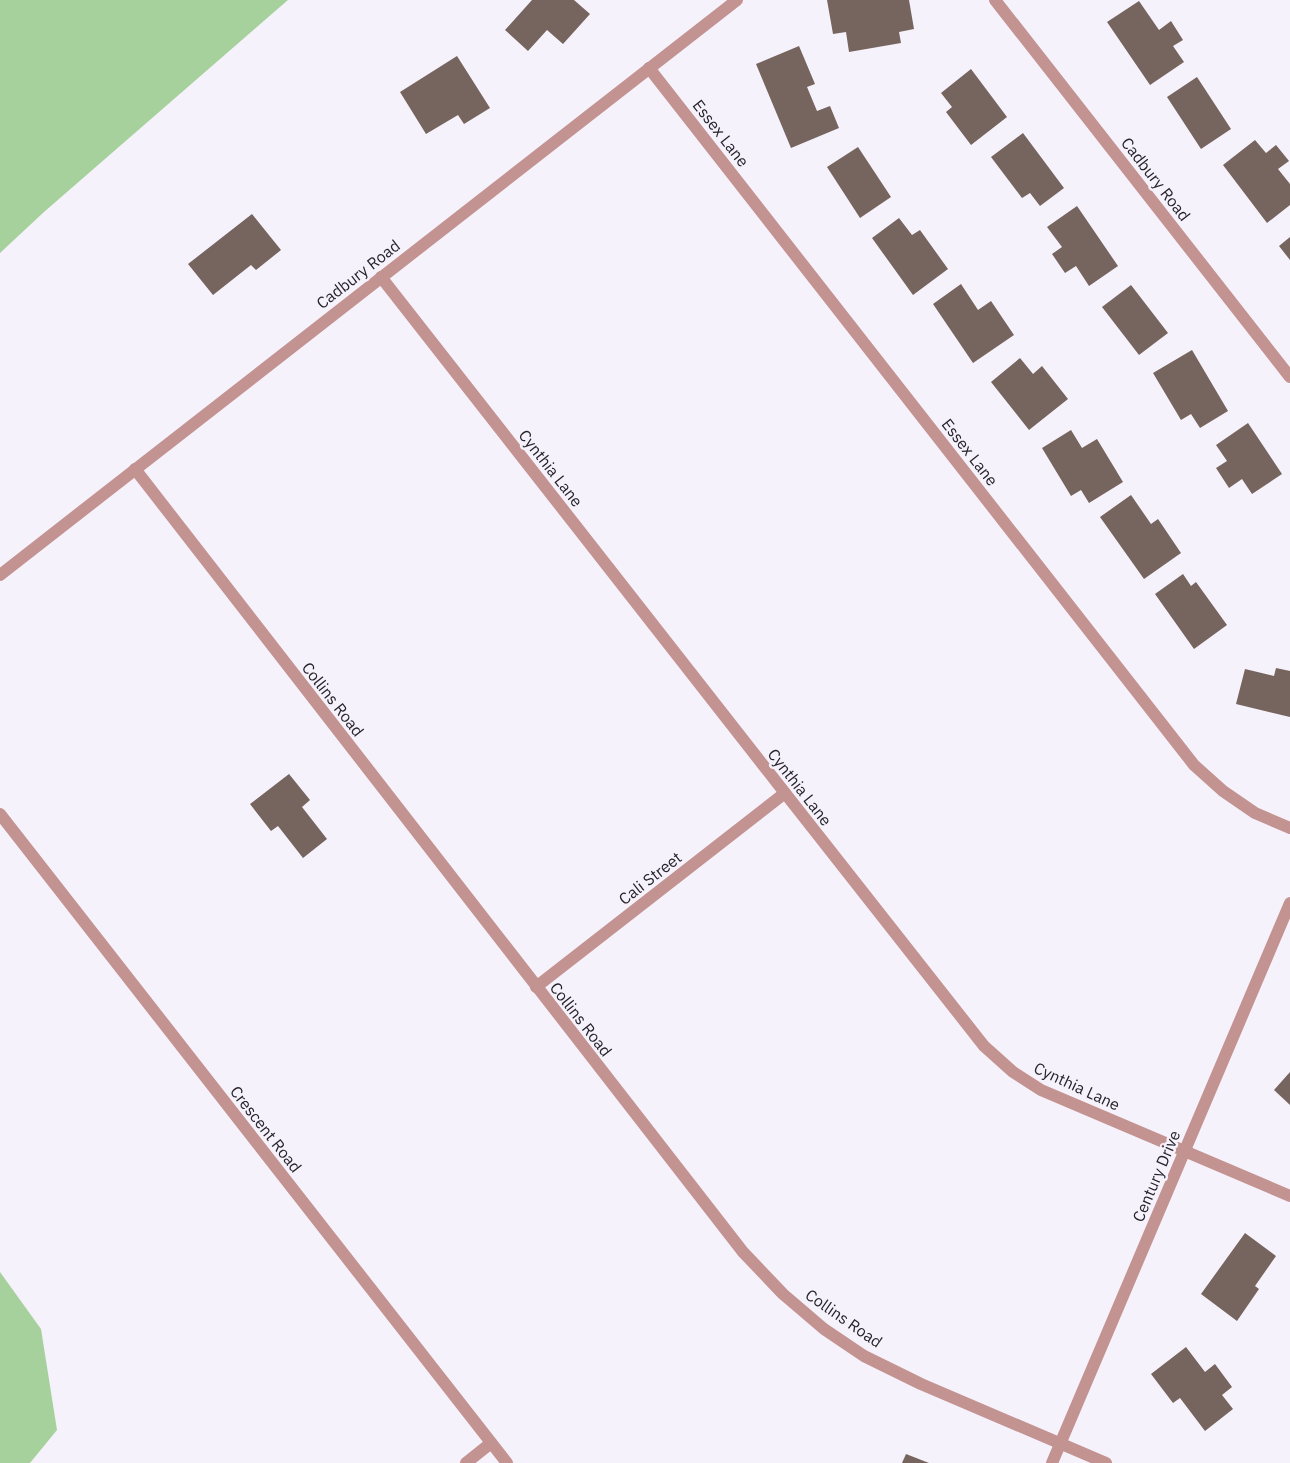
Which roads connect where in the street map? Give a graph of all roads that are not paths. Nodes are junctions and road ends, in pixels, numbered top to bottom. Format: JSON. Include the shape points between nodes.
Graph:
{"nodes":[{"id":1,"x":737,"y":0,"type":"edge"},
{"id":2,"x":995,"y":0,"type":"edge"},
{"id":3,"x":649,"y":68,"type":"junction"},
{"id":4,"x":382,"y":277,"type":"junction"},
{"id":5,"x":1290,"y":377,"type":"edge"},
{"id":6,"x":135,"y":469,"type":"junction"},
{"id":7,"x":0,"y":575,"type":"edge"},
{"id":8,"x":784,"y":793,"type":"junction"},
{"id":9,"x":0,"y":814,"type":"edge"},
{"id":10,"x":1290,"y":828,"type":"edge"},
{"id":11,"x":1290,"y":902,"type":"edge"},
{"id":12,"x":536,"y":988,"type":"junction"},
{"id":13,"x":1184,"y":1152,"type":"junction"},
{"id":14,"x":1290,"y":1196,"type":"edge"},
{"id":15,"x":491,"y":1443,"type":"junction"},
{"id":16,"x":1060,"y":1443,"type":"junction"},
{"id":17,"x":466,"y":1463,"type":"edge"},
{"id":18,"x":507,"y":1463,"type":"edge"},
{"id":19,"x":1052,"y":1463,"type":"edge"},
{"id":20,"x":1106,"y":1463,"type":"edge"}],
"edges":[{"from":1,"to":3,"type":"street","name":"Cadbury Road"},
{"from":2,"to":5,"type":"street","name":"Cadbury Road"},
{"from":3,"to":4,"type":"street","name":"Cadbury Road"},
{"from":3,"to":10,"type":"street","name":"Essex Lane","via":[[1194,765],[1255,813]]},
{"from":4,"to":6,"type":"street","name":"Cadbury Road"},
{"from":4,"to":8,"type":"street","name":"Cynthia Lane"},
{"from":6,"to":7,"type":"street","name":"Cadbury Road"},
{"from":6,"to":12,"type":"street","name":"Collins Road"},
{"from":8,"to":12,"type":"street","name":"Cali Street"},
{"from":8,"to":13,"type":"street","name":"Cynthia Lane","via":[[984,1046],[1013,1072],[1041,1090]]},
{"from":9,"to":15,"type":"street","name":"Crescent Road"},
{"from":11,"to":13,"type":"street","name":"Century Drive"},
{"from":12,"to":16,"type":"street","name":"Collins Road","via":[[743,1252],[783,1294],[824,1329],[864,1356]]},
{"from":13,"to":14,"type":"street","name":"Cynthia Lane"},
{"from":13,"to":16,"type":"street","name":"Century Drive"},
{"from":15,"to":17,"type":"street"},
{"from":15,"to":18,"type":"street","name":"Crescent Road"},
{"from":16,"to":19,"type":"street","name":"Century Drive"},
{"from":16,"to":20,"type":"street","name":"Collins Road"}]}
